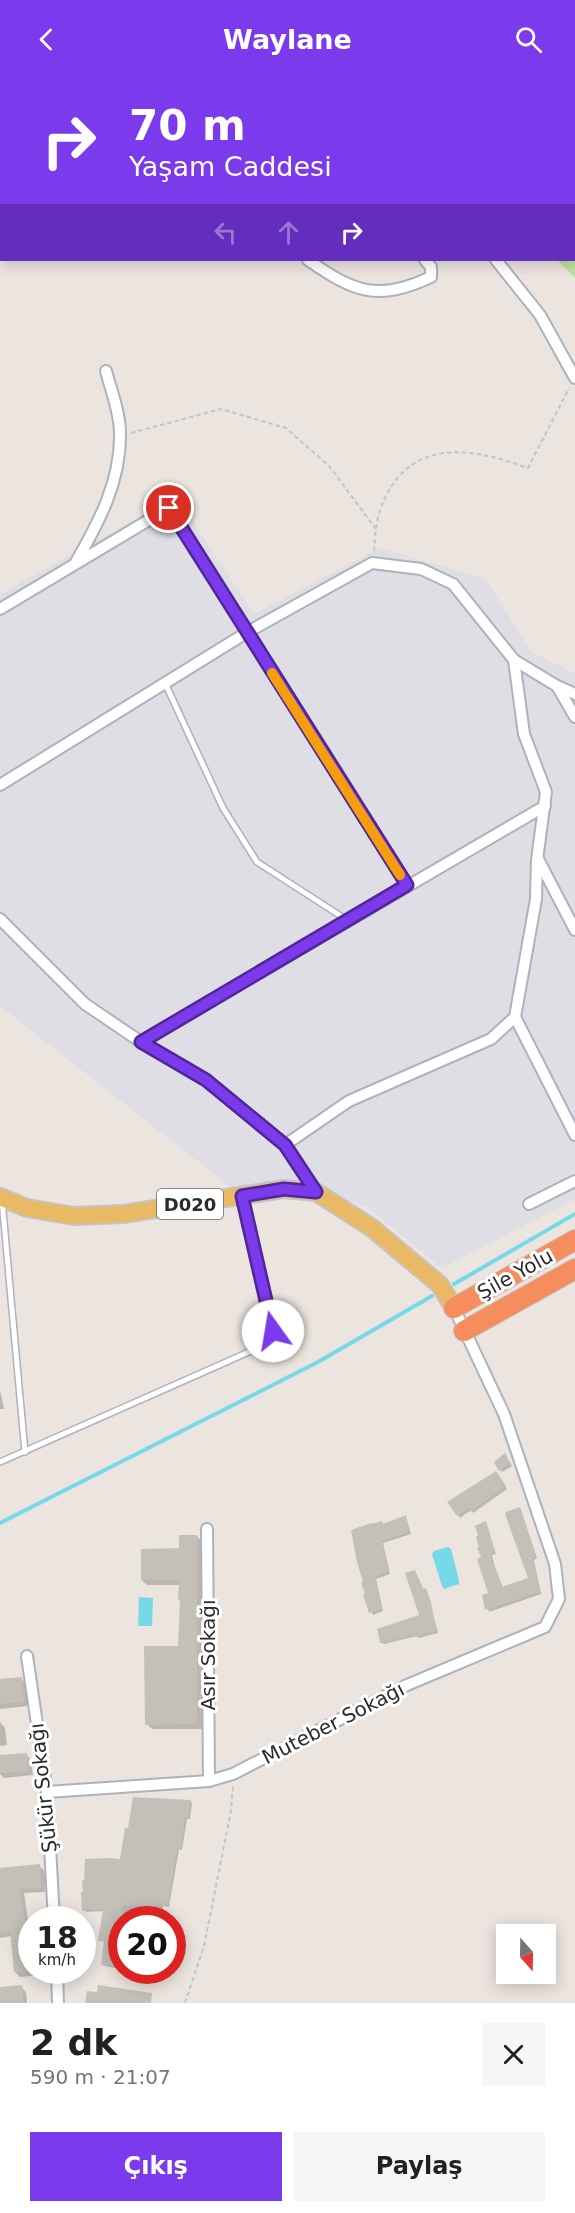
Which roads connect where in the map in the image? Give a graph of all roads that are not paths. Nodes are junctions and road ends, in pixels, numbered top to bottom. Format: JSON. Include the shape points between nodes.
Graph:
{"nodes":[{"id":1,"x":310,"y":261,"type":"edge"},
{"id":2,"x":426,"y":261,"type":"edge"},
{"id":3,"x":497,"y":261,"type":"edge"},
{"id":4,"x":106,"y":371,"type":"dead end"},
{"id":5,"x":575,"y":378,"type":"edge"},
{"id":6,"x":74,"y":565,"type":"junction"},
{"id":7,"x":0,"y":609,"type":"edge"},
{"id":8,"x":246,"y":633,"type":"junction"},
{"id":9,"x":514,"y":660,"type":"junction"},
{"id":10,"x":165,"y":683,"type":"junction"},
{"id":11,"x":557,"y":686,"type":"junction"},
{"id":12,"x":575,"y":694,"type":"edge"},
{"id":13,"x":575,"y":717,"type":"edge"},
{"id":14,"x":0,"y":785,"type":"edge"},
{"id":15,"x":545,"y":806,"type":"junction"},
{"id":16,"x":537,"y":857,"type":"junction"},
{"id":17,"x":407,"y":885,"type":"junction"},
{"id":18,"x":0,"y":919,"type":"edge"},
{"id":19,"x":347,"y":920,"type":"junction"},
{"id":20,"x":575,"y":930,"type":"edge"},
{"id":21,"x":515,"y":1017,"type":"junction"},
{"id":22,"x":141,"y":1042,"type":"junction"},
{"id":23,"x":575,"y":1135,"type":"edge"},
{"id":24,"x":285,"y":1145,"type":"junction"},
{"id":25,"x":575,"y":1181,"type":"edge"},
{"id":26,"x":316,"y":1192,"type":"junction"},
{"id":27,"x":242,"y":1196,"type":"junction"},
{"id":28,"x":1,"y":1198,"type":"edge"},
{"id":29,"x":529,"y":1204,"type":"dead end"},
{"id":30,"x":575,"y":1240,"type":"edge"},
{"id":31,"x":575,"y":1269,"type":"edge"},
{"id":32,"x":454,"y":1308,"type":"junction"},
{"id":33,"x":464,"y":1331,"type":"junction"},
{"id":34,"x":25,"y":1452,"type":"junction"},
{"id":35,"x":0,"y":1462,"type":"edge"},
{"id":36,"x":207,"y":1529,"type":"dead end"},
{"id":37,"x":27,"y":1656,"type":"dead end"},
{"id":38,"x":209,"y":1781,"type":"junction"},
{"id":39,"x":47,"y":1792,"type":"junction"},
{"id":40,"x":53,"y":1906,"type":"edge"},
{"id":41,"x":57,"y":1984,"type":"edge"},
{"id":42,"x":58,"y":2003,"type":"edge"}],
"edges":[{"from":1,"to":2,"type":"street","via":[[356,289],[383,292],[430,277],[431,267]]},
{"from":3,"to":5,"type":"street","via":[[540,315]]},
{"from":4,"to":6,"type":"street","via":[[120,436],[119,465],[94,530]]},
{"from":6,"to":7,"type":"street"},
{"from":6,"to":8,"type":"street","via":[[169,508]]},
{"from":8,"to":9,"type":"street","via":[[372,563],[421,569],[453,584]]},
{"from":8,"to":10,"type":"street"},
{"from":8,"to":17,"type":"street"},
{"from":9,"to":11,"type":"street"},
{"from":9,"to":15,"type":"street","via":[[524,734],[546,792]]},
{"from":10,"to":14,"type":"street"},
{"from":10,"to":19,"type":"lane","via":[[223,808],[258,862]]},
{"from":11,"to":12,"type":"street"},
{"from":11,"to":13,"type":"street"},
{"from":15,"to":16,"type":"street"},
{"from":15,"to":17,"type":"street"},
{"from":16,"to":20,"type":"street"},
{"from":16,"to":21,"type":"street","via":[[537,899]]},
{"from":17,"to":19,"type":"street"},
{"from":18,"to":22,"type":"street","via":[[86,1004]]},
{"from":19,"to":22,"type":"street"},
{"from":21,"to":23,"type":"street"},
{"from":21,"to":24,"type":"street","via":[[491,1039],[349,1101]]},
{"from":22,"to":24,"type":"street","via":[[206,1080]]},
{"from":24,"to":26,"type":"street"},
{"from":25,"to":29,"type":"street"},
{"from":26,"to":27,"type":"main road","number":"D020","via":[[284,1189]]},
{"from":26,"to":32,"type":"main road","number":"D020","via":[[372,1228],[440,1285]]},
{"from":27,"to":28,"type":"main road","number":"D020","via":[[123,1214],[74,1216],[27,1208]]},
{"from":27,"to":34,"type":"lane","via":[[273,1331],[260,1347]]},
{"from":28,"to":34,"type":"lane"},
{"from":30,"to":32,"type":"highway","name":"Şile Yolu"},
{"from":31,"to":33,"type":"highway","name":"Şile Yolu"},
{"from":32,"to":33,"type":"street","name":"Muteber Sokağı"},
{"from":33,"to":38,"type":"street","name":"Muteber Sokağı","via":[[504,1414],[555,1564],[560,1599],[545,1627],[407,1685],[232,1774]]},
{"from":34,"to":35,"type":"lane"},
{"from":36,"to":38,"type":"street","name":"Asır Sokağı"},
{"from":37,"to":39,"type":"street","name":"Şükür Sokağı"},
{"from":38,"to":39,"type":"street","name":"Muteber Sokağı"},
{"from":39,"to":40,"type":"street","name":"Şükür Sokağı"},
{"from":41,"to":42,"type":"street"}]}
